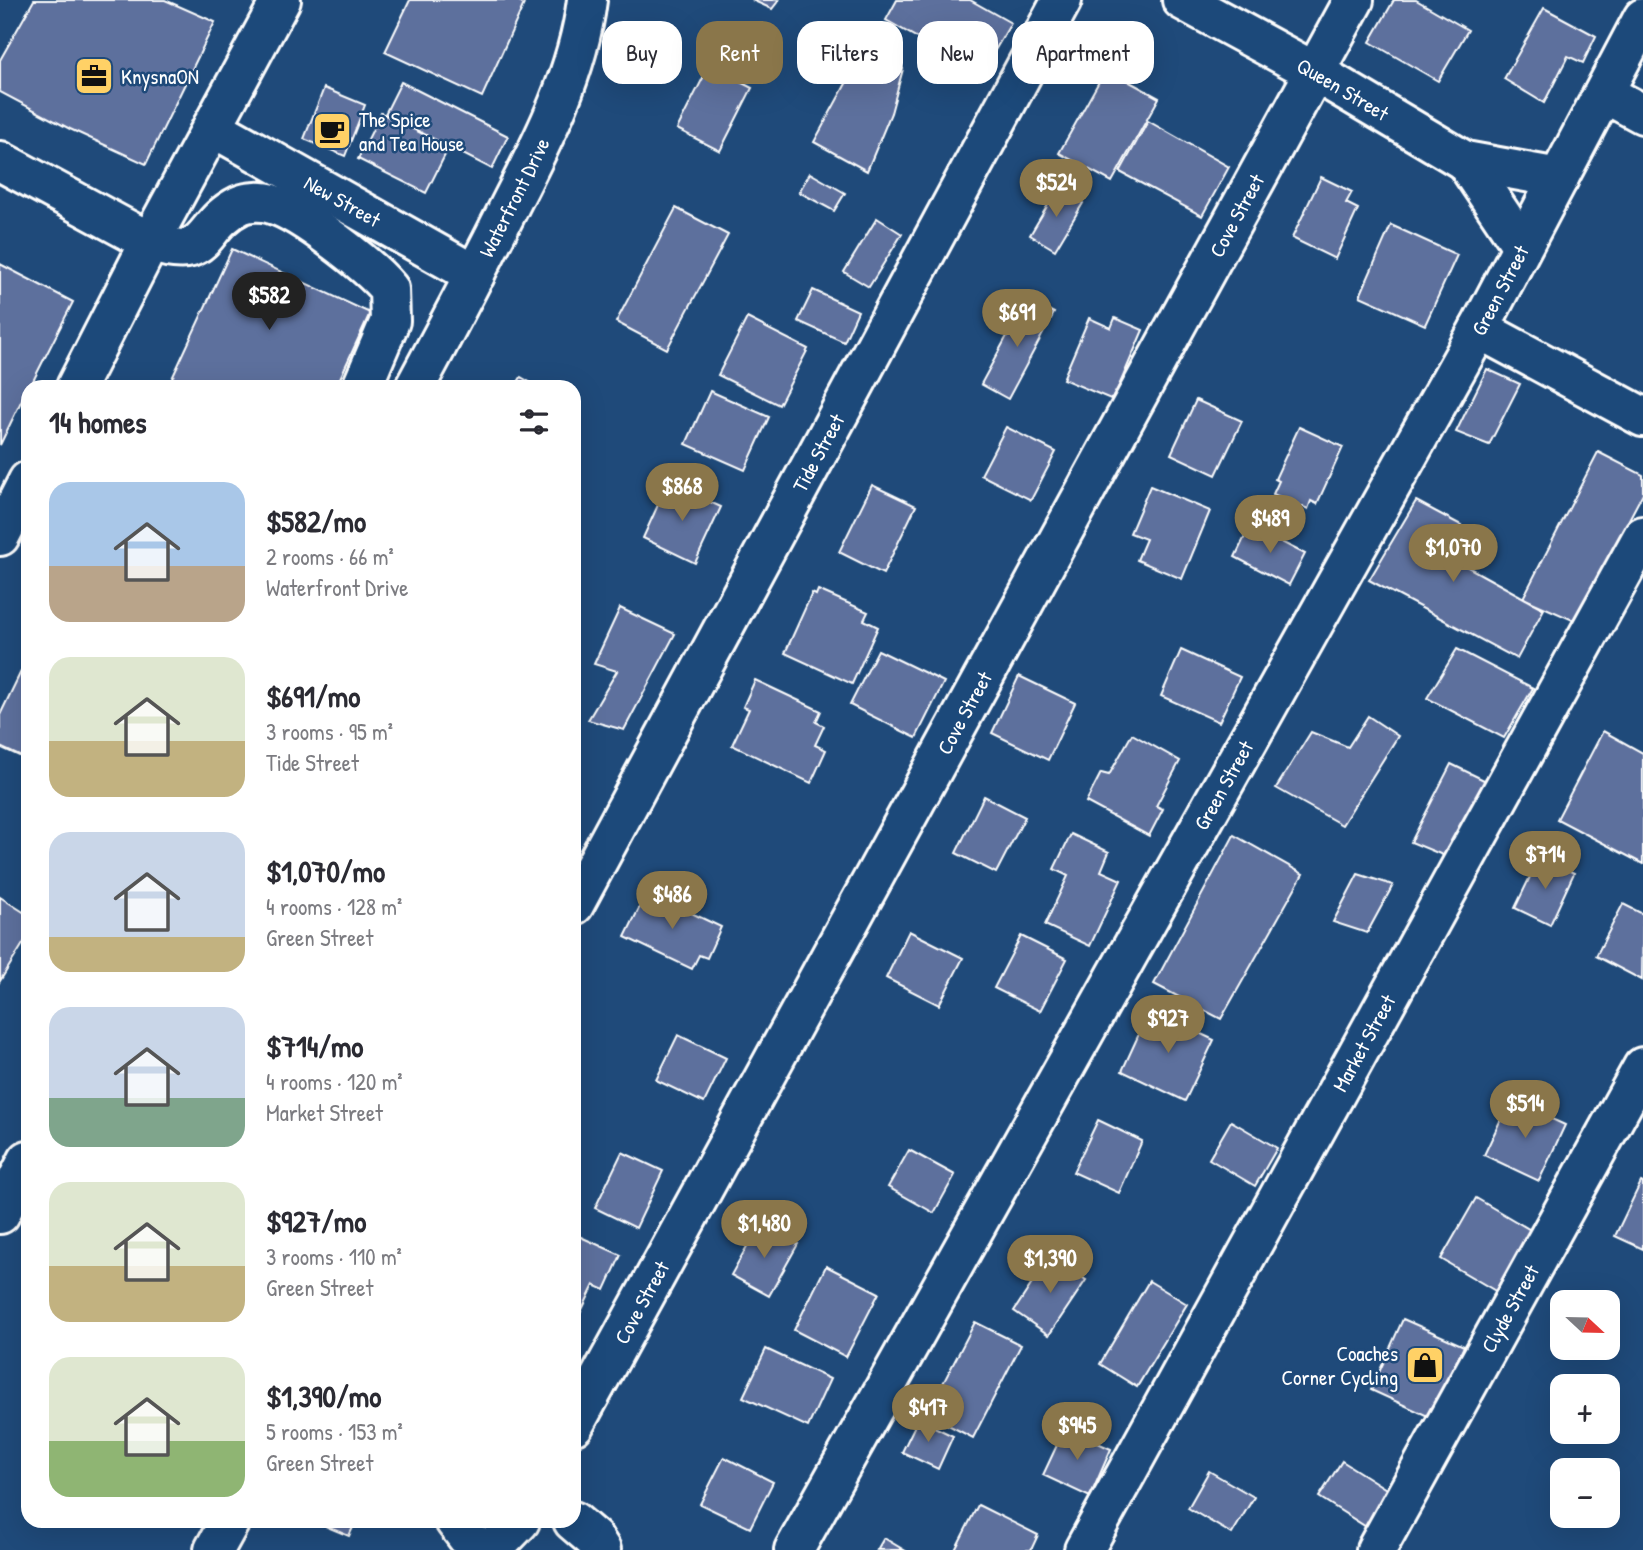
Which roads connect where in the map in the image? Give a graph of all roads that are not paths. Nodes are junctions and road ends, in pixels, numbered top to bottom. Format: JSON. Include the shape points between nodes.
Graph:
{"nodes":[{"id":1,"x":587,"y":0,"type":"edge"},
{"id":2,"x":1062,"y":0,"type":"edge"},
{"id":3,"x":1182,"y":0,"type":"edge"},
{"id":4,"x":1354,"y":0,"type":"edge"},
{"id":5,"x":268,"y":8,"type":"edge"},
{"id":6,"x":1643,"y":18,"type":"edge"},
{"id":7,"x":1315,"y":72,"type":"junction"},
{"id":8,"x":1604,"y":93,"type":"junction"},
{"id":9,"x":1643,"y":114,"type":"edge"},
{"id":10,"x":212,"y":127,"type":"junction"},
{"id":11,"x":1465,"y":160,"type":"junction"},
{"id":12,"x":0,"y":161,"type":"edge"},
{"id":13,"x":1559,"y":178,"type":"junction"},
{"id":14,"x":150,"y":242,"type":"junction"},
{"id":15,"x":1522,"y":246,"type":"junction"},
{"id":16,"x":475,"y":275,"type":"junction"},
{"id":17,"x":1479,"y":329,"type":"junction"},
{"id":18,"x":80,"y":380,"type":"edge"},
{"id":19,"x":365,"y":380,"type":"edge"},
{"id":20,"x":419,"y":380,"type":"edge"},
{"id":21,"x":1643,"y":417,"type":"edge"},
{"id":22,"x":21,"y":495,"type":"edge"},
{"id":23,"x":0,"y":536,"type":"edge"},
{"id":24,"x":1643,"y":536,"type":"edge"},
{"id":25,"x":581,"y":892,"type":"edge"},
{"id":26,"x":1643,"y":1067,"type":"edge"},
{"id":27,"x":21,"y":1174,"type":"edge"},
{"id":28,"x":0,"y":1214,"type":"edge"},
{"id":29,"x":21,"y":1224,"type":"edge"},
{"id":30,"x":581,"y":1412,"type":"edge"},
{"id":31,"x":226,"y":1528,"type":"edge"},
{"id":32,"x":454,"y":1528,"type":"edge"},
{"id":33,"x":459,"y":1528,"type":"edge"},
{"id":34,"x":513,"y":1528,"type":"edge"},
{"id":35,"x":581,"y":1528,"type":"edge"},
{"id":36,"x":214,"y":1550,"type":"edge"},
{"id":37,"x":457,"y":1550,"type":"edge"},
{"id":38,"x":477,"y":1550,"type":"edge"},
{"id":39,"x":492,"y":1550,"type":"edge"},
{"id":40,"x":601,"y":1550,"type":"edge"},
{"id":41,"x":794,"y":1550,"type":"edge"},
{"id":42,"x":1084,"y":1550,"type":"edge"},
{"id":43,"x":1376,"y":1550,"type":"edge"}],
"edges":[{"from":1,"to":16,"type":"street","name":"Waterfront Drive","via":[[583,35],[544,138]]},
{"from":2,"to":25,"type":"street","name":"Tide Street"},
{"from":3,"to":7,"type":"street","name":"Queen Street"},
{"from":4,"to":7,"type":"street","name":"Cove Street"},
{"from":5,"to":10,"type":"street"},
{"from":6,"to":8,"type":"street","name":"Green Street"},
{"from":7,"to":11,"type":"street","name":"Queen Street"},
{"from":7,"to":30,"type":"street","name":"Cove Street"},
{"from":8,"to":9,"type":"street"},
{"from":8,"to":13,"type":"street","name":"Green Street"},
{"from":10,"to":14,"type":"street"},
{"from":10,"to":16,"type":"street","name":"New Street"},
{"from":11,"to":13,"type":"street","name":"Queen Street"},
{"from":11,"to":15,"type":"street","name":"Queen Street"},
{"from":12,"to":14,"type":"street"},
{"from":13,"to":15,"type":"street","name":"Green Street"},
{"from":14,"to":18,"type":"street"},
{"from":14,"to":19,"type":"street","via":[[171,250],[197,245],[242,205],[271,204],[294,213],[373,271],[389,289],[390,321]]},
{"from":15,"to":17,"type":"street","name":"Green Street"},
{"from":16,"to":20,"type":"street","name":"Waterfront Drive"},
{"from":17,"to":21,"type":"street"},
{"from":17,"to":41,"type":"street","name":"Green Street"},
{"from":22,"to":23,"type":"street"},
{"from":24,"to":42,"type":"street","name":"Market Street"},
{"from":26,"to":43,"type":"street","name":"Clyde Street"},
{"from":27,"to":28,"type":"street"},
{"from":28,"to":29,"type":"street"},
{"from":31,"to":36,"type":"street"},
{"from":32,"to":37,"type":"street"},
{"from":33,"to":38,"type":"street"},
{"from":34,"to":39,"type":"street"},
{"from":35,"to":40,"type":"street"}]}
